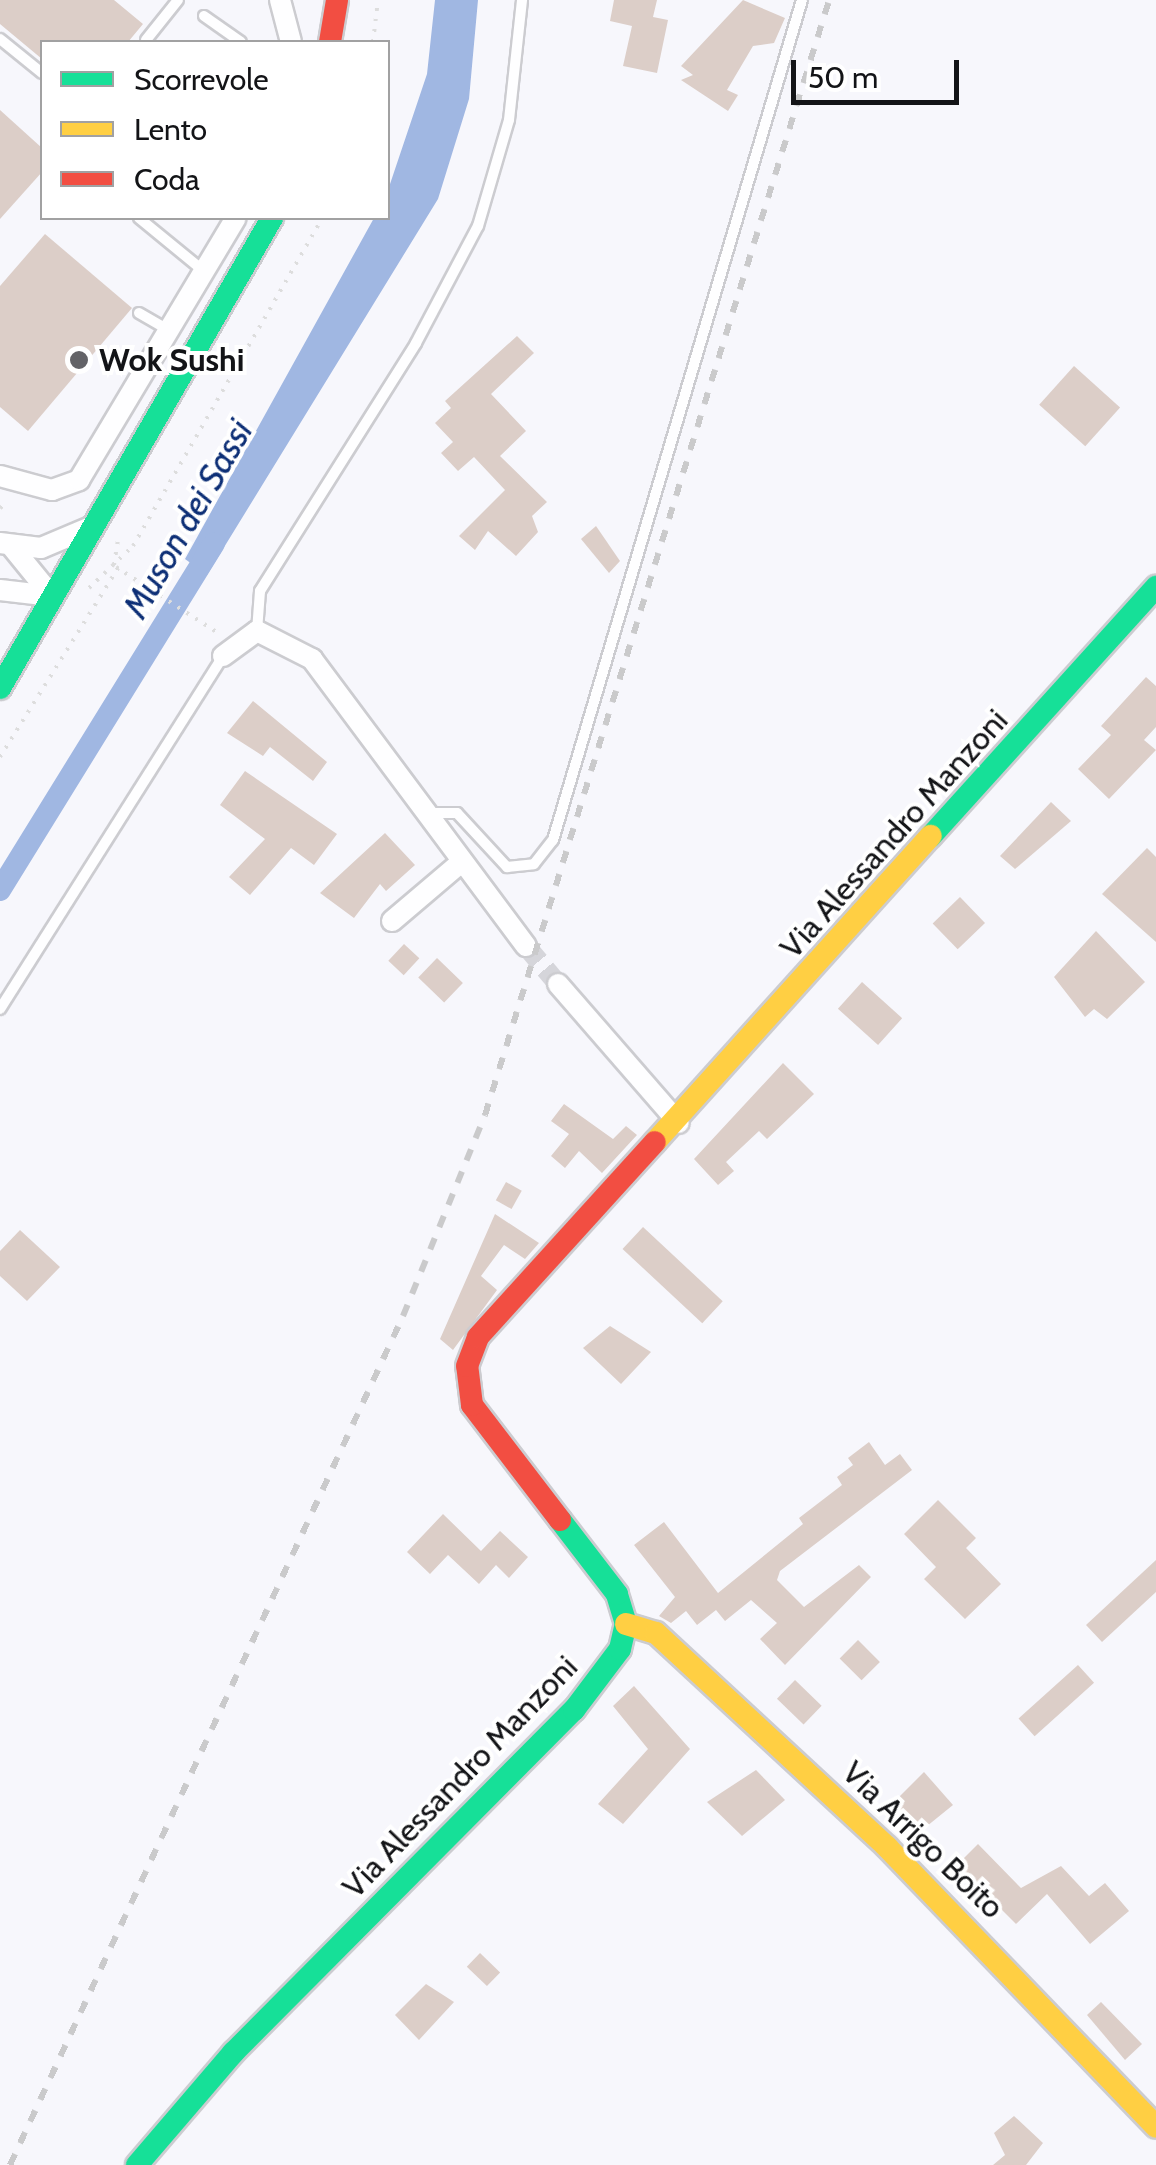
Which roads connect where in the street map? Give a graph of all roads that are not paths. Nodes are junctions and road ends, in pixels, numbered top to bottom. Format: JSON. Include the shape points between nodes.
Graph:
{"nodes":[{"id":1,"x":178,"y":0,"type":"edge"},
{"id":2,"x":280,"y":0,"type":"edge"},
{"id":3,"x":337,"y":0,"type":"edge"},
{"id":4,"x":522,"y":0,"type":"edge"},
{"id":5,"x":802,"y":0,"type":"edge"},
{"id":6,"x":204,"y":16,"type":"dead end"},
{"id":7,"x":0,"y":39,"type":"edge"},
{"id":8,"x":148,"y":40,"type":"edge"},
{"id":9,"x":238,"y":40,"type":"edge"},
{"id":10,"x":291,"y":40,"type":"edge"},
{"id":11,"x":330,"y":40,"type":"edge"},
{"id":12,"x":40,"y":71,"type":"edge"},
{"id":13,"x":142,"y":220,"type":"edge"},
{"id":14,"x":235,"y":220,"type":"edge"},
{"id":15,"x":271,"y":220,"type":"edge"},
{"id":16,"x":206,"y":273,"type":"junction"},
{"id":17,"x":139,"y":312,"type":"dead end"},
{"id":18,"x":171,"y":332,"type":"junction"},
{"id":19,"x":0,"y":476,"type":"edge"},
{"id":20,"x":93,"y":526,"type":"junction"},
{"id":21,"x":6,"y":545,"type":"edge"},
{"id":22,"x":1156,"y":587,"type":"edge"},
{"id":23,"x":0,"y":590,"type":"edge"},
{"id":24,"x":52,"y":596,"type":"junction"},
{"id":25,"x":257,"y":631,"type":"junction"},
{"id":26,"x":223,"y":656,"type":"joint"},
{"id":27,"x":0,"y":688,"type":"edge"},
{"id":28,"x":422,"y":817,"type":"junction"},
{"id":29,"x":458,"y":865,"type":"junction"},
{"id":30,"x":392,"y":921,"type":"dead end"},
{"id":31,"x":526,"y":946,"type":"tunnel mouth"},
{"id":32,"x":558,"y":984,"type":"tunnel mouth"},
{"id":33,"x":0,"y":1010,"type":"edge"},
{"id":34,"x":679,"y":1124,"type":"junction"},
{"id":35,"x":626,"y":1624,"type":"junction"},
{"id":36,"x":1156,"y":2127,"type":"edge"},
{"id":37,"x":137,"y":2165,"type":"edge"}],
"edges":[{"from":1,"to":8,"type":"lane"},
{"from":2,"to":10,"type":"street"},
{"from":3,"to":11,"type":"street"},
{"from":4,"to":25,"type":"lane","via":[[509,120],[478,226],[416,343],[260,591]]},
{"from":5,"to":28,"type":"lane","via":[[553,840],[534,864],[507,867],[456,812]]},
{"from":6,"to":9,"type":"lane"},
{"from":7,"to":12,"type":"lane"},
{"from":13,"to":16,"type":"lane"},
{"from":14,"to":16,"type":"street"},
{"from":15,"to":20,"type":"street"},
{"from":16,"to":18,"type":"street"},
{"from":17,"to":18,"type":"lane"},
{"from":18,"to":19,"type":"street","via":[[79,480],[52,490]]},
{"from":20,"to":21,"type":"street","via":[[62,543]]},
{"from":20,"to":24,"type":"street"},
{"from":21,"to":24,"type":"street"},
{"from":22,"to":34,"type":"street","name":"Via Alessandro Manzoni"},
{"from":23,"to":24,"type":"street"},
{"from":24,"to":27,"type":"street"},
{"from":25,"to":26,"type":"street"},
{"from":25,"to":28,"type":"street","via":[[293,644],[334,681]]},
{"from":26,"to":33,"type":"lane"},
{"from":28,"to":29,"type":"street"},
{"from":29,"to":30,"type":"street"},
{"from":29,"to":31,"type":"street"},
{"from":32,"to":34,"type":"street"},
{"from":34,"to":35,"type":"street","name":"Via Alessandro Manzoni","via":[[478,1338],[467,1366],[480,1420],[617,1594]]},
{"from":35,"to":36,"type":"street","name":"Via Arrigo Boito","via":[[656,1633],[887,1847]]},
{"from":35,"to":37,"type":"street","name":"Via Alessandro Manzoni","via":[[620,1648],[574,1710],[233,2053]]}]}
